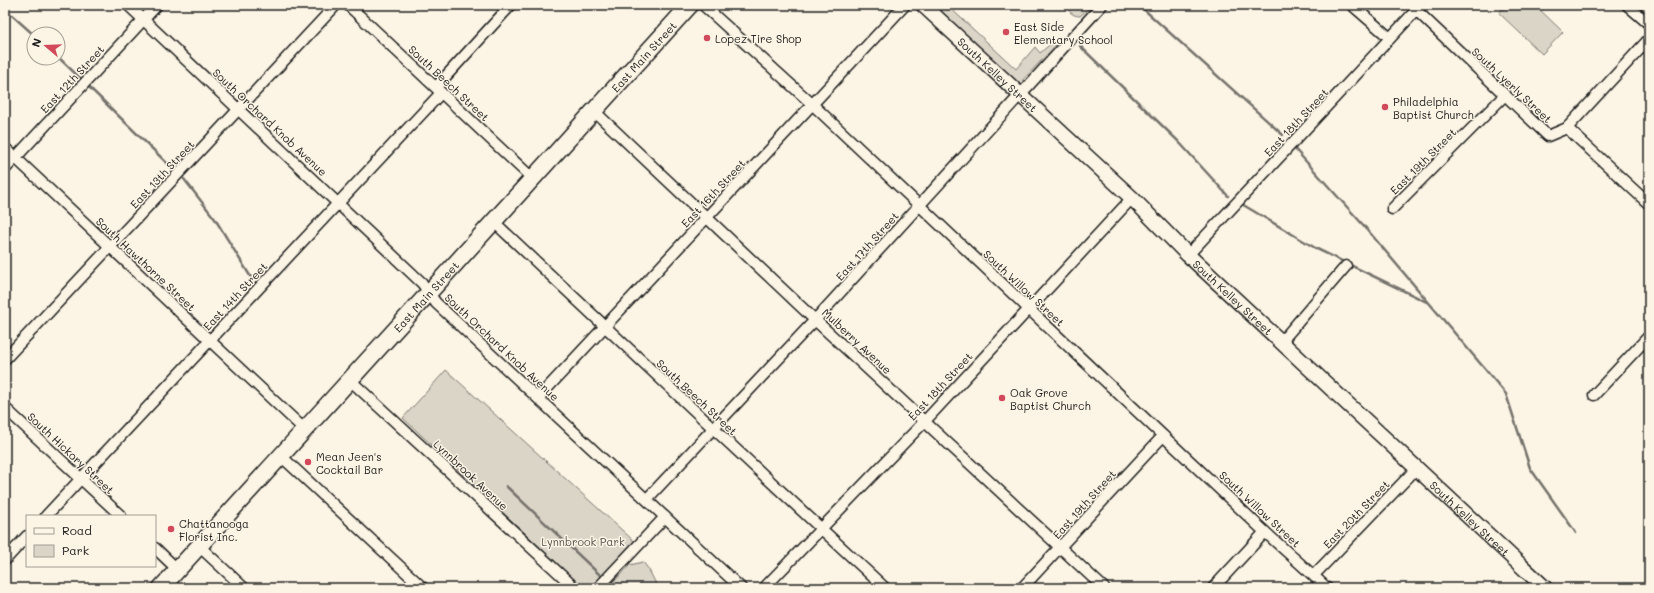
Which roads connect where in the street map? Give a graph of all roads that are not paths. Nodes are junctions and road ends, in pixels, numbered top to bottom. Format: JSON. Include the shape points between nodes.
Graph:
{"nodes":[{"id":1,"x":128,"y":5,"type":"edge"},
{"id":2,"x":157,"y":5,"type":"edge"},
{"id":3,"x":336,"y":5,"type":"edge"},
{"id":4,"x":348,"y":5,"type":"edge"},
{"id":5,"x":511,"y":5,"type":"edge"},
{"id":6,"x":690,"y":5,"type":"edge"},
{"id":7,"x":703,"y":5,"type":"edge"},
{"id":8,"x":905,"y":5,"type":"edge"},
{"id":9,"x":923,"y":5,"type":"edge"},
{"id":10,"x":1102,"y":5,"type":"edge"},
{"id":11,"x":1352,"y":5,"type":"edge"},
{"id":12,"x":1627,"y":5,"type":"edge"},
{"id":13,"x":1418,"y":8,"type":"edge"},
{"id":14,"x":144,"y":19,"type":"junction"},
{"id":15,"x":1649,"y":24,"type":"edge"},
{"id":16,"x":1390,"y":38,"type":"junction"},
{"id":17,"x":1649,"y":39,"type":"edge"},
{"id":18,"x":439,"y":90,"type":"junction"},
{"id":19,"x":1019,"y":95,"type":"junction"},
{"id":20,"x":1504,"y":96,"type":"junction"},
{"id":21,"x":812,"y":104,"type":"junction"},
{"id":22,"x":239,"y":109,"type":"junction"},
{"id":23,"x":594,"y":111,"type":"junction"},
{"id":24,"x":1567,"y":128,"type":"junction"},
{"id":25,"x":5,"y":148,"type":"edge"},
{"id":26,"x":15,"y":158,"type":"junction"},
{"id":27,"x":5,"y":169,"type":"edge"},
{"id":28,"x":533,"y":179,"type":"junction"},
{"id":29,"x":1132,"y":198,"type":"junction"},
{"id":30,"x":338,"y":203,"type":"junction"},
{"id":31,"x":1649,"y":204,"type":"edge"},
{"id":32,"x":920,"y":206,"type":"junction"},
{"id":33,"x":1392,"y":209,"type":"dead end"},
{"id":34,"x":707,"y":217,"type":"junction"},
{"id":35,"x":494,"y":222,"type":"junction"},
{"id":36,"x":110,"y":247,"type":"junction"},
{"id":37,"x":1188,"y":255,"type":"junction"},
{"id":38,"x":1346,"y":266,"type":"dead end"},
{"id":39,"x":429,"y":293,"type":"junction"},
{"id":40,"x":1028,"y":308,"type":"junction"},
{"id":41,"x":815,"y":320,"type":"junction"},
{"id":42,"x":605,"y":326,"type":"junction"},
{"id":43,"x":1649,"y":336,"type":"edge"},
{"id":44,"x":210,"y":340,"type":"junction"},
{"id":45,"x":1281,"y":342,"type":"junction"},
{"id":46,"x":5,"y":359,"type":"edge"},
{"id":47,"x":350,"y":380,"type":"junction"},
{"id":48,"x":1594,"y":395,"type":"dead end"},
{"id":49,"x":538,"y":398,"type":"junction"},
{"id":50,"x":5,"y":408,"type":"edge"},
{"id":51,"x":925,"y":421,"type":"junction"},
{"id":52,"x":713,"y":428,"type":"junction"},
{"id":53,"x":305,"y":430,"type":"junction"},
{"id":54,"x":1163,"y":436,"type":"junction"},
{"id":55,"x":281,"y":456,"type":"junction"},
{"id":56,"x":1416,"y":469,"type":"junction"},
{"id":57,"x":81,"y":479,"type":"junction"},
{"id":58,"x":647,"y":499,"type":"junction"},
{"id":59,"x":47,"y":515,"type":"edge"},
{"id":60,"x":120,"y":515,"type":"edge"},
{"id":61,"x":665,"y":517,"type":"junction"},
{"id":62,"x":821,"y":528,"type":"junction"},
{"id":63,"x":1265,"y":532,"type":"junction"},
{"id":64,"x":26,"y":537,"type":"edge"},
{"id":65,"x":199,"y":546,"type":"junction"},
{"id":66,"x":1060,"y":548,"type":"junction"},
{"id":67,"x":156,"y":549,"type":"edge"},
{"id":68,"x":5,"y":560,"type":"edge"},
{"id":69,"x":178,"y":570,"type":"junction"},
{"id":70,"x":1314,"y":576,"type":"junction"},
{"id":71,"x":161,"y":588,"type":"edge"},
{"id":72,"x":244,"y":588,"type":"edge"},
{"id":73,"x":422,"y":588,"type":"edge"},
{"id":74,"x":574,"y":588,"type":"edge"},
{"id":75,"x":598,"y":588,"type":"edge"},
{"id":76,"x":741,"y":588,"type":"edge"},
{"id":77,"x":764,"y":588,"type":"edge"},
{"id":78,"x":885,"y":588,"type":"edge"},
{"id":79,"x":1022,"y":588,"type":"edge"},
{"id":80,"x":1104,"y":588,"type":"edge"},
{"id":81,"x":1213,"y":588,"type":"edge"},
{"id":82,"x":1327,"y":588,"type":"edge"},
{"id":83,"x":1545,"y":588,"type":"edge"}],
"edges":[{"from":1,"to":14,"type":"street","name":"South Orchard Knob Avenue"},
{"from":2,"to":14,"type":"street","name":"East 12th Street"},
{"from":3,"to":22,"type":"street","name":"East 13th Street"},
{"from":4,"to":18,"type":"street","name":"South Beech Street"},
{"from":5,"to":18,"type":"street","name":"East 14th Street"},
{"from":6,"to":23,"type":"main road","name":"East Main Street"},
{"from":7,"to":21,"type":"street","name":"South Willow Street"},
{"from":8,"to":21,"type":"street","name":"East 16th Street"},
{"from":9,"to":19,"type":"main road","name":"South Kelley Street"},
{"from":10,"to":19,"type":"street","name":"East 17th Street"},
{"from":11,"to":16,"type":"street"},
{"from":12,"to":15,"type":"street"},
{"from":13,"to":16,"type":"street","name":"East 18th Street"},
{"from":13,"to":20,"type":"street","name":"South Lyerly Street"},
{"from":14,"to":22,"type":"street","name":"South Orchard Knob Avenue"},
{"from":14,"to":26,"type":"street","name":"East 12th Street"},
{"from":16,"to":37,"type":"street","name":"East 18th Street"},
{"from":17,"to":24,"type":"street"},
{"from":18,"to":28,"type":"street","name":"South Beech Street"},
{"from":18,"to":30,"type":"street","name":"East 14th Street"},
{"from":19,"to":29,"type":"main road","name":"South Kelley Street"},
{"from":19,"to":32,"type":"street","name":"East 17th Street"},
{"from":20,"to":24,"type":"street","name":"South Lyerly Street","via":[[1548,136]]},
{"from":20,"to":33,"type":"street","name":"East 19th Street"},
{"from":21,"to":32,"type":"street","name":"South Willow Street"},
{"from":21,"to":34,"type":"street","name":"East 16th Street"},
{"from":22,"to":30,"type":"street","name":"South Orchard Knob Avenue"},
{"from":22,"to":36,"type":"street","name":"East 13th Street"},
{"from":23,"to":28,"type":"main road","name":"East Main Street"},
{"from":23,"to":34,"type":"street","name":"Mulberry Avenue"},
{"from":24,"to":31,"type":"street"},
{"from":25,"to":26,"type":"street","name":"South Hawthorne Street"},
{"from":26,"to":27,"type":"street","name":"East 12th Street"},
{"from":26,"to":36,"type":"street","name":"South Hawthorne Street"},
{"from":28,"to":35,"type":"main road","name":"East Main Street"},
{"from":29,"to":37,"type":"main road","name":"South Kelley Street"},
{"from":29,"to":40,"type":"street","name":"East 18th Street"},
{"from":30,"to":39,"type":"street","name":"South Orchard Knob Avenue","via":[[422,283]]},
{"from":30,"to":44,"type":"street","name":"East 14th Street"},
{"from":32,"to":40,"type":"street","name":"South Willow Street"},
{"from":32,"to":41,"type":"street","name":"East 17th Street"},
{"from":34,"to":41,"type":"street","name":"Mulberry Avenue"},
{"from":34,"to":42,"type":"street","name":"East 16th Street"},
{"from":35,"to":39,"type":"main road","name":"East Main Street"},
{"from":35,"to":42,"type":"street","name":"South Beech Street"},
{"from":36,"to":44,"type":"street","name":"South Hawthorne Street"},
{"from":36,"to":46,"type":"street","name":"East 13th Street"},
{"from":37,"to":45,"type":"main road","name":"South Kelley Street"},
{"from":38,"to":45,"type":"street"},
{"from":39,"to":47,"type":"main road","name":"East Main Street"},
{"from":39,"to":49,"type":"street","name":"South Orchard Knob Avenue","via":[[436,303]]},
{"from":40,"to":51,"type":"street","name":"East 18th Street"},
{"from":40,"to":54,"type":"street","name":"South Willow Street"},
{"from":41,"to":51,"type":"street","name":"Mulberry Avenue"},
{"from":41,"to":52,"type":"street","name":"East 17th Street"},
{"from":42,"to":49,"type":"street","name":"East 16th Street"},
{"from":42,"to":52,"type":"street","name":"South Beech Street"},
{"from":43,"to":48,"type":"street"},
{"from":44,"to":53,"type":"street","name":"South Hawthorne Street"},
{"from":44,"to":57,"type":"street","name":"East 14th Street"},
{"from":45,"to":56,"type":"main road","name":"South Kelley Street"},
{"from":47,"to":53,"type":"main road","name":"East Main Street"},
{"from":47,"to":74,"type":"street","name":"Lynnbrook Avenue"},
{"from":49,"to":58,"type":"street","name":"South Orchard Knob Avenue"},
{"from":50,"to":57,"type":"street","name":"South Hickory Street"},
{"from":51,"to":62,"type":"street","name":"East 18th Street"},
{"from":51,"to":66,"type":"street","name":"Mulberry Avenue"},
{"from":52,"to":58,"type":"street","name":"East 17th Street"},
{"from":52,"to":62,"type":"street","name":"South Beech Street"},
{"from":53,"to":55,"type":"main road","name":"East Main Street"},
{"from":54,"to":63,"type":"street","name":"South Willow Street"},
{"from":54,"to":66,"type":"street","name":"East 19th Street"},
{"from":55,"to":65,"type":"main road","name":"East Main Street"},
{"from":55,"to":73,"type":"street"},
{"from":56,"to":70,"type":"street","name":"East 20th Street"},
{"from":56,"to":83,"type":"main road","name":"South Kelley Street"},
{"from":57,"to":59,"type":"street","name":"East 14th Street"},
{"from":57,"to":60,"type":"street","name":"South Hickory Street"},
{"from":58,"to":61,"type":"street","name":"South Orchard Knob Avenue"},
{"from":61,"to":75,"type":"street"},
{"from":61,"to":76,"type":"street","name":"South Orchard Knob Avenue"},
{"from":62,"to":77,"type":"street","name":"East 18th Street"},
{"from":62,"to":78,"type":"street","name":"South Beech Street"},
{"from":63,"to":70,"type":"street","name":"South Willow Street"},
{"from":63,"to":81,"type":"street"},
{"from":64,"to":68,"type":"street"},
{"from":65,"to":69,"type":"main road","name":"East Main Street"},
{"from":65,"to":72,"type":"street"},
{"from":66,"to":79,"type":"street","name":"East 19th Street"},
{"from":66,"to":80,"type":"street","name":"Mulberry Avenue"},
{"from":67,"to":69,"type":"street"},
{"from":69,"to":71,"type":"main road","name":"East Main Street"},
{"from":70,"to":82,"type":"street","name":"South Willow Street"}]}
